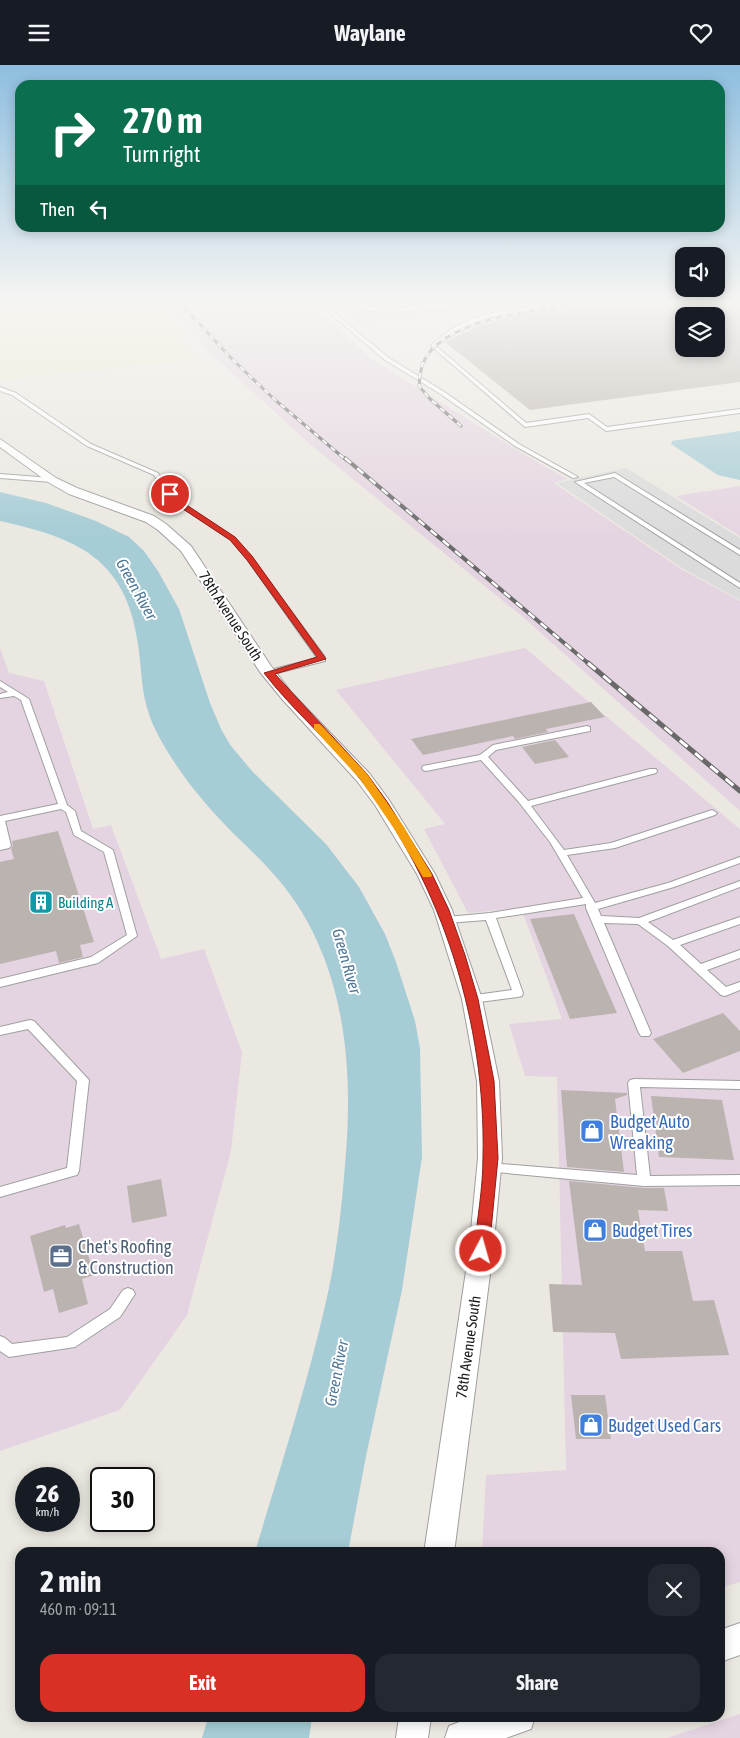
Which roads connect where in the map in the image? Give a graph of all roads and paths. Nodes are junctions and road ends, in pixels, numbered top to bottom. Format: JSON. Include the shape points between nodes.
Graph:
{"nodes":[{"id":1,"x":423,"y":381,"type":"edge"},
{"id":2,"x":473,"y":381,"type":"edge"},
{"id":3,"x":0,"y":389,"type":"edge"},
{"id":4,"x":740,"y":411,"type":"edge"},
{"id":5,"x":0,"y":442,"type":"edge"},
{"id":6,"x":0,"y":476,"type":"edge"},
{"id":7,"x":575,"y":477,"type":"dead end"},
{"id":8,"x":52,"y":480,"type":"junction"},
{"id":9,"x":740,"y":553,"type":"edge"},
{"id":10,"x":740,"y":586,"type":"edge"},
{"id":11,"x":269,"y":673,"type":"junction"},
{"id":12,"x":0,"y":683,"type":"edge"},
{"id":13,"x":16,"y":693,"type":"junction"},
{"id":14,"x":0,"y":696,"type":"edge"},
{"id":15,"x":587,"y":729,"type":"dead end"},
{"id":16,"x":483,"y":757,"type":"junction"},
{"id":17,"x":426,"y":768,"type":"dead end"},
{"id":18,"x":653,"y":771,"type":"dead end"},
{"id":19,"x":525,"y":805,"type":"junction"},
{"id":20,"x":63,"y":806,"type":"junction"},
{"id":21,"x":712,"y":813,"type":"dead end"},
{"id":22,"x":0,"y":820,"type":"edge"},
{"id":23,"x":0,"y":847,"type":"edge"},
{"id":24,"x":561,"y":853,"type":"junction"},
{"id":25,"x":740,"y":860,"type":"edge"},
{"id":26,"x":740,"y":884,"type":"edge"},
{"id":27,"x":590,"y":904,"type":"junction"},
{"id":28,"x":490,"y":916,"type":"junction"},
{"id":29,"x":596,"y":919,"type":"junction"},
{"id":30,"x":447,"y":920,"type":"junction"},
{"id":31,"x":740,"y":920,"type":"edge"},
{"id":32,"x":640,"y":921,"type":"junction"},
{"id":33,"x":672,"y":944,"type":"junction"},
{"id":34,"x":740,"y":954,"type":"edge"},
{"id":35,"x":699,"y":969,"type":"junction"},
{"id":36,"x":0,"y":983,"type":"edge"},
{"id":37,"x":740,"y":986,"type":"edge"},
{"id":38,"x":472,"y":999,"type":"junction"},
{"id":39,"x":0,"y":1031,"type":"edge"},
{"id":40,"x":645,"y":1033,"type":"dead end"},
{"id":41,"x":740,"y":1085,"type":"edge"},
{"id":42,"x":489,"y":1168,"type":"junction"},
{"id":43,"x":740,"y":1180,"type":"edge"},
{"id":44,"x":644,"y":1181,"type":"junction"},
{"id":45,"x":0,"y":1192,"type":"edge"},
{"id":46,"x":128,"y":1294,"type":"dead end"},
{"id":47,"x":0,"y":1342,"type":"edge"},
{"id":48,"x":440,"y":1547,"type":"edge"},
{"id":49,"x":740,"y":1639,"type":"edge"},
{"id":50,"x":725,"y":1644,"type":"edge"},
{"id":51,"x":414,"y":1722,"type":"edge"},
{"id":52,"x":505,"y":1722,"type":"edge"},
{"id":53,"x":412,"y":1738,"type":"edge"},
{"id":54,"x":461,"y":1738,"type":"edge"}],
"edges":[{"from":1,"to":7,"type":"lane","via":[[517,445]]},
{"from":2,"to":4,"type":"lane","via":[[525,425],[589,416],[606,429]]},
{"from":3,"to":11,"type":"lane","via":[[14,394],[89,445],[156,474],[180,504],[233,539],[322,659]]},
{"from":5,"to":8,"type":"street","name":"78th Avenue South"},
{"from":6,"to":8,"type":"lane"},
{"from":8,"to":11,"type":"street","name":"78th Avenue South","via":[[96,501],[150,519],[175,537]]},
{"from":9,"to":10,"type":"lane","via":[[615,475],[578,482]]},
{"from":11,"to":30,"type":"street","name":"78th Avenue South","via":[[364,777],[383,803],[426,874]]},
{"from":12,"to":13,"type":"lane"},
{"from":13,"to":14,"type":"lane"},
{"from":13,"to":20,"type":"lane","via":[[25,699],[29,707]]},
{"from":15,"to":16,"type":"lane","via":[[493,748]]},
{"from":16,"to":17,"type":"lane"},
{"from":16,"to":19,"type":"lane"},
{"from":18,"to":19,"type":"lane"},
{"from":19,"to":24,"type":"lane"},
{"from":20,"to":22,"type":"lane"},
{"from":20,"to":36,"type":"lane","via":[[70,811],[77,833],[108,850],[132,936],[94,960]]},
{"from":21,"to":24,"type":"lane","via":[[612,846]]},
{"from":22,"to":23,"type":"lane","via":[[6,846]]},
{"from":24,"to":27,"type":"lane"},
{"from":25,"to":27,"type":"lane","via":[[671,885]]},
{"from":26,"to":32,"type":"lane"},
{"from":27,"to":28,"type":"lane"},
{"from":27,"to":29,"type":"lane"},
{"from":28,"to":30,"type":"lane"},
{"from":28,"to":38,"type":"lane","via":[[518,993]]},
{"from":29,"to":32,"type":"lane"},
{"from":29,"to":40,"type":"lane"},
{"from":30,"to":38,"type":"street","name":"78th Avenue South"},
{"from":31,"to":33,"type":"lane"},
{"from":32,"to":33,"type":"lane"},
{"from":33,"to":35,"type":"lane"},
{"from":34,"to":35,"type":"lane"},
{"from":35,"to":37,"type":"lane","via":[[724,992]]},
{"from":38,"to":42,"type":"street","name":"78th Avenue South","via":[[488,1081]]},
{"from":39,"to":45,"type":"lane","via":[[30,1024],[83,1080],[73,1171]]},
{"from":41,"to":44,"type":"lane","via":[[634,1083]]},
{"from":42,"to":44,"type":"lane"},
{"from":42,"to":48,"type":"street","name":"78th Avenue South","via":[[481,1251]]},
{"from":43,"to":44,"type":"lane"},
{"from":46,"to":47,"type":"lane","via":[[115,1313],[70,1343],[9,1351]]},
{"from":49,"to":50,"type":"street"},
{"from":51,"to":53,"type":"street"},
{"from":52,"to":54,"type":"street"}]}
